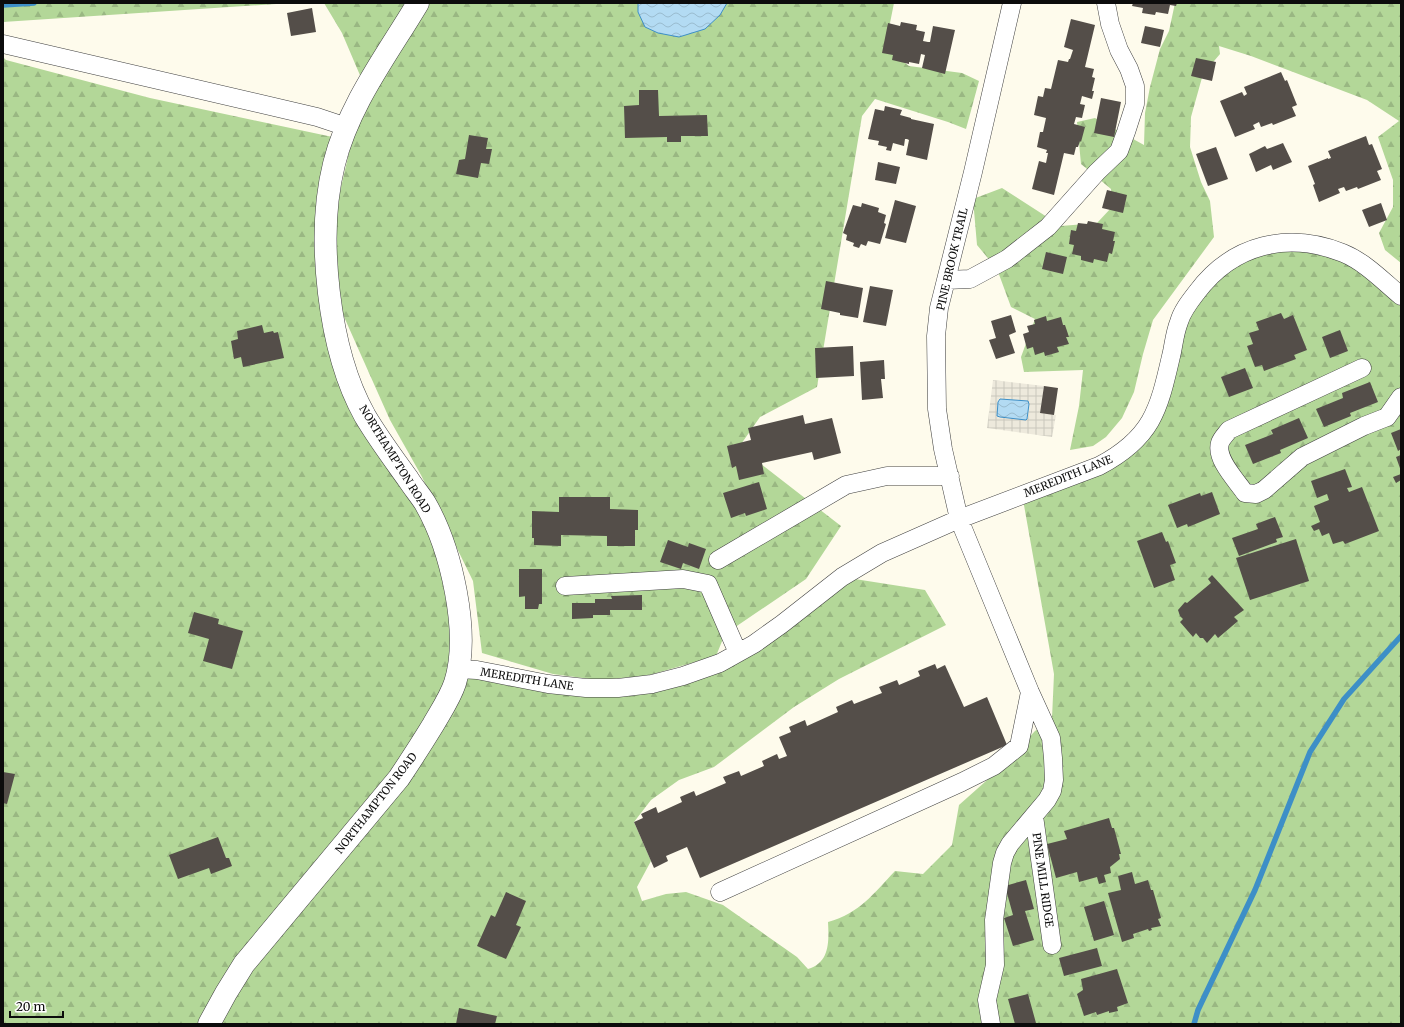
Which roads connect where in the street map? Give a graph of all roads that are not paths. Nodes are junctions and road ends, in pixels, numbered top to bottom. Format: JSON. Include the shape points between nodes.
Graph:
{"nodes":[{"id":1,"x":418,"y":3,"type":"edge"},
{"id":2,"x":1012,"y":3,"type":"edge"},
{"id":3,"x":1106,"y":3,"type":"edge"},
{"id":4,"x":3,"y":44,"type":"edge"},
{"id":5,"x":346,"y":127,"type":"junction"},
{"id":6,"x":946,"y":280,"type":"junction"},
{"id":7,"x":1401,"y":296,"type":"edge"},
{"id":8,"x":1362,"y":368,"type":"dead end"},
{"id":9,"x":1401,"y":397,"type":"edge"},
{"id":10,"x":950,"y":476,"type":"junction"},
{"id":11,"x":959,"y":519,"type":"junction"},
{"id":12,"x":718,"y":560,"type":"dead end"},
{"id":13,"x":566,"y":586,"type":"dead end"},
{"id":14,"x":738,"y":653,"type":"junction"},
{"id":15,"x":458,"y":670,"type":"junction"},
{"id":16,"x":1030,"y":692,"type":"junction"},
{"id":17,"x":1034,"y":816,"type":"junction"},
{"id":18,"x":720,"y":892,"type":"dead end"},
{"id":19,"x":1052,"y":945,"type":"dead end"},
{"id":20,"x":209,"y":1024,"type":"edge"},
{"id":21,"x":991,"y":1024,"type":"edge"}],
"edges":[{"from":1,"to":5,"type":"street","name":"NORTHAMPTON ROAD","via":[[365,87]]},
{"from":2,"to":6,"type":"street","name":"PINE BROOK TRAIL"},
{"from":3,"to":6,"type":"street","via":[[1119,50],[1135,86],[1134,104],[1119,151],[1048,227],[1007,259],[970,278]]},
{"from":4,"to":5,"type":"street","via":[[317,117]]},
{"from":5,"to":15,"type":"street","name":"NORTHAMPTON ROAD","via":[[334,164],[327,209],[329,281],[338,345],[347,375],[364,414],[425,503],[445,547],[459,619],[461,654]]},
{"from":6,"to":10,"type":"street","name":"PINE BROOK TRAIL","via":[[936,336],[936,385],[943,449]]},
{"from":7,"to":11,"type":"street","name":"MEREDITH LANE","via":[[1358,261],[1313,244],[1279,243],[1263,246],[1236,258],[1214,272],[1187,306],[1179,322],[1156,410],[1134,443],[1117,457],[1099,466]]},
{"from":8,"to":9,"type":"street","via":[[1229,430],[1220,443],[1219,452],[1224,464],[1245,492],[1256,494],[1264,490],[1302,457],[1387,417]]},
{"from":10,"to":11,"type":"street","name":"PINE BROOK TRAIL"},
{"from":10,"to":12,"type":"street","via":[[887,476],[846,485]]},
{"from":11,"to":14,"type":"street","name":"MEREDITH LANE","via":[[882,552],[842,577],[782,624]]},
{"from":11,"to":16,"type":"street"},
{"from":13,"to":14,"type":"street","via":[[683,579],[708,584]]},
{"from":14,"to":15,"type":"street","name":"MEREDITH LANE","via":[[720,663],[683,676],[652,684],[618,688],[548,684],[497,673]]},
{"from":15,"to":20,"type":"street","name":"NORTHAMPTON ROAD","via":[[443,709],[399,778],[244,964]]},
{"from":16,"to":17,"type":"street","via":[[1051,738],[1054,780],[1052,791]]},
{"from":16,"to":18,"type":"street","via":[[1019,746],[994,766]]},
{"from":17,"to":19,"type":"street","name":"PINE MILL RIDGE"},
{"from":17,"to":21,"type":"street","via":[[1010,844],[1002,863],[994,920],[995,965],[987,1000]]}]}
